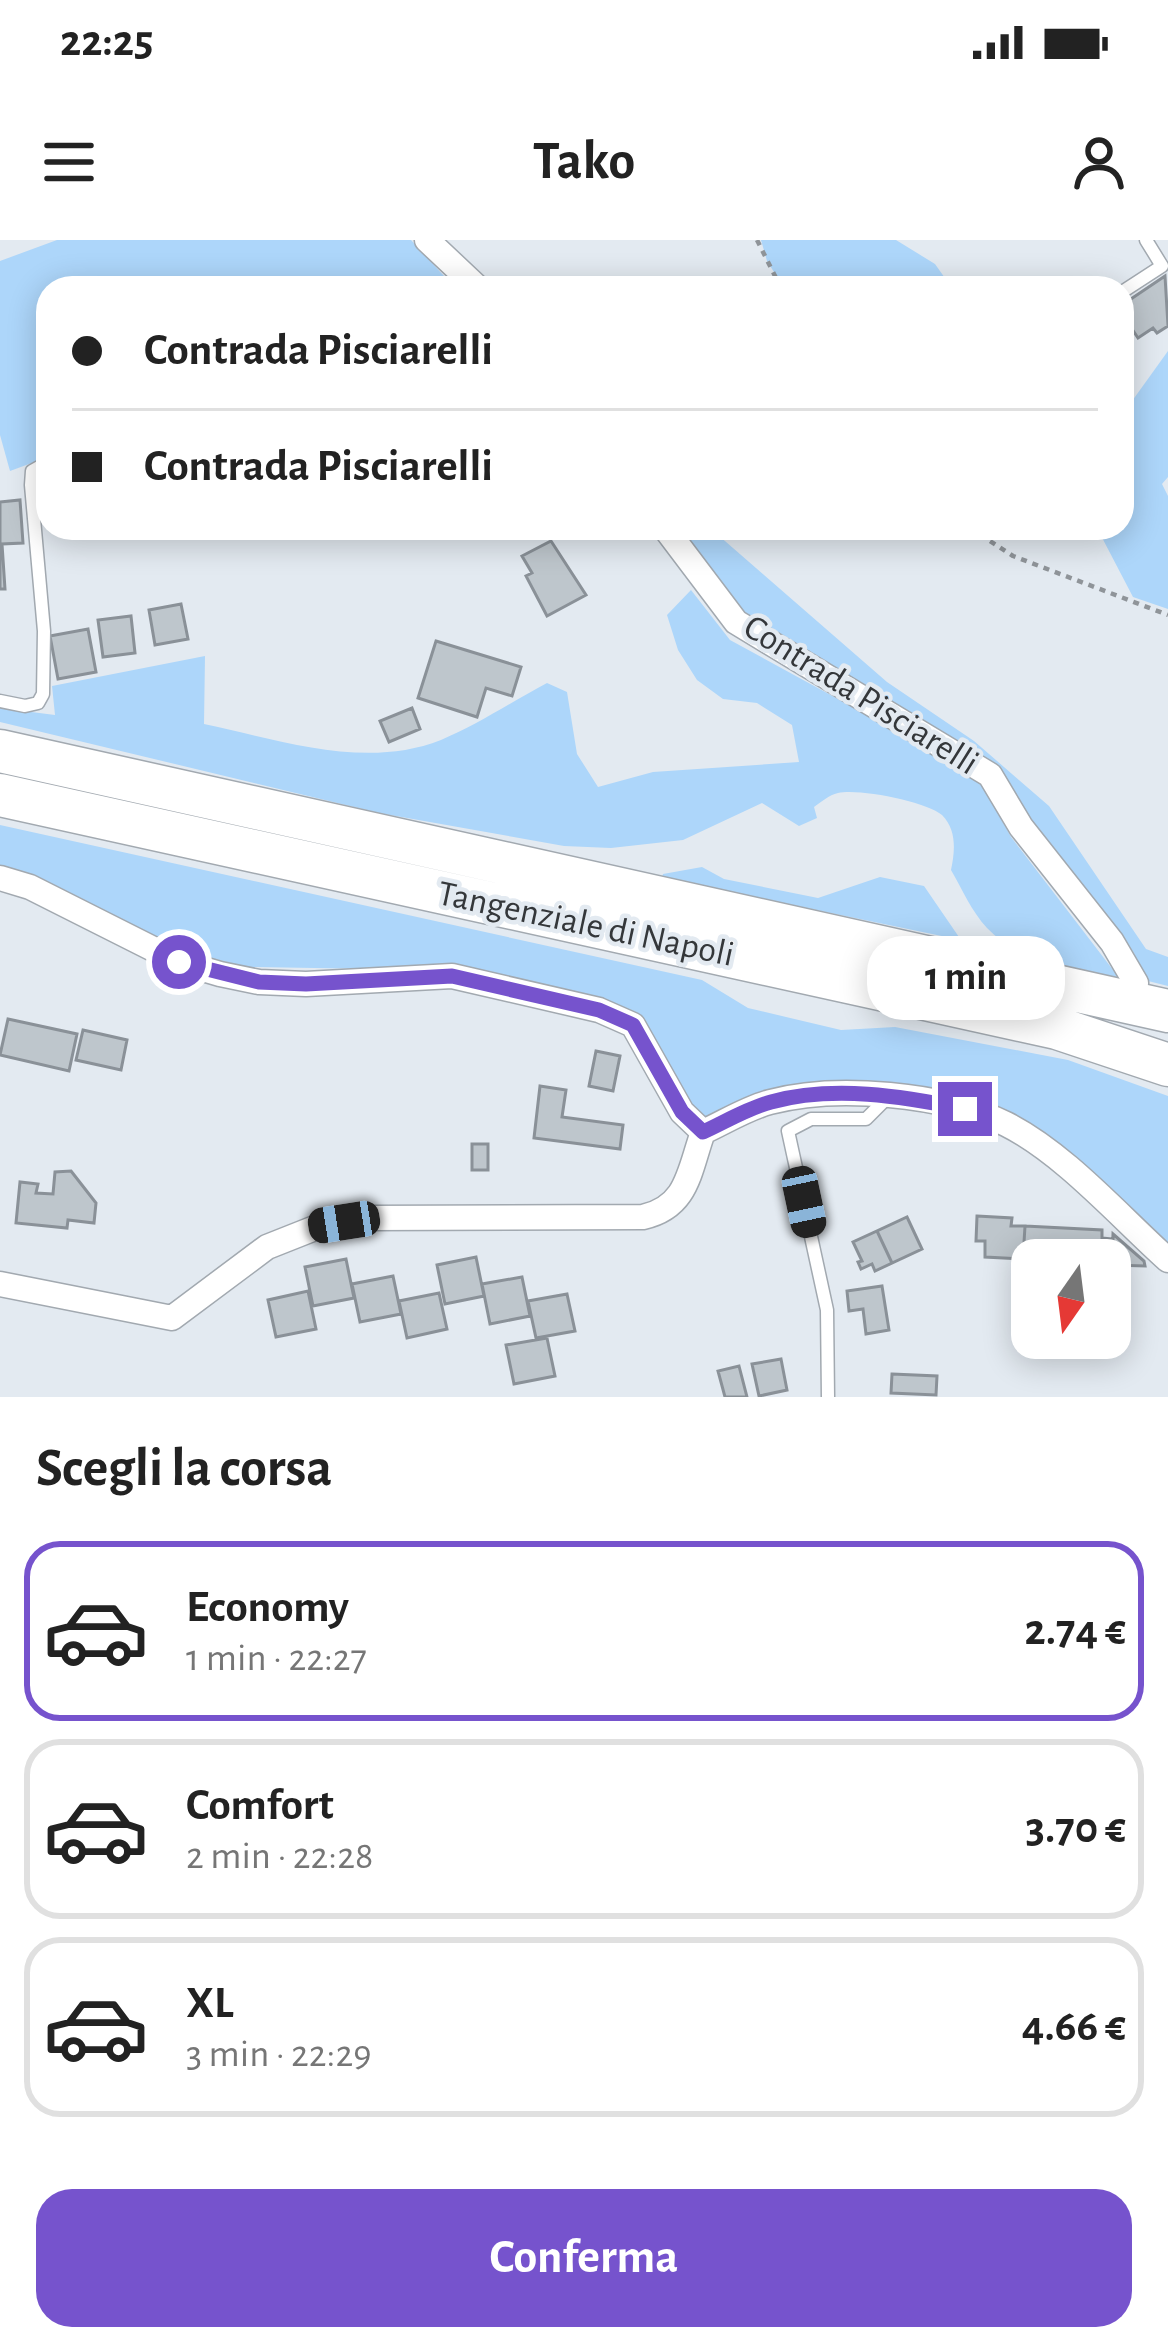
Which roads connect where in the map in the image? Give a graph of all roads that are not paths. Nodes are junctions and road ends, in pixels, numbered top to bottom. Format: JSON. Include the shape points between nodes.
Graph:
{"nodes":[{"id":1,"x":428,"y":240,"type":"edge"},
{"id":2,"x":1146,"y":240,"type":"edge"},
{"id":3,"x":466,"y":276,"type":"edge"},
{"id":4,"x":1134,"y":284,"type":"edge"},
{"id":5,"x":36,"y":469,"type":"edge"},
{"id":6,"x":673,"y":540,"type":"edge"},
{"id":7,"x":0,"y":701,"type":"edge"},
{"id":8,"x":0,"y":751,"type":"edge"},
{"id":9,"x":0,"y":795,"type":"edge"},
{"id":10,"x":0,"y":878,"type":"edge"},
{"id":11,"x":1136,"y":982,"type":"dead end"},
{"id":12,"x":1168,"y":1011,"type":"edge"},
{"id":13,"x":1168,"y":1065,"type":"edge"},
{"id":14,"x":888,"y":1097,"type":"junction"},
{"id":15,"x":703,"y":1132,"type":"junction"},
{"id":16,"x":1168,"y":1260,"type":"edge"},
{"id":17,"x":0,"y":1284,"type":"edge"},
{"id":18,"x":828,"y":1397,"type":"edge"}],
"edges":[{"from":1,"to":3,"type":"street"},
{"from":2,"to":4,"type":"lane","via":[[1162,266]]},
{"from":5,"to":7,"type":"lane","via":[[43,694],[25,706]]},
{"from":6,"to":11,"type":"street","name":"Contrada Pisciarelli","via":[[736,622],[990,775]]},
{"from":8,"to":12,"type":"highway","name":"Tangenziale di Napoli"},
{"from":9,"to":13,"type":"highway","name":"Tangenziale di Napoli","via":[[1057,1028]]},
{"from":10,"to":15,"type":"street","via":[[220,974],[306,984],[452,976],[599,1010],[633,1025],[682,1112]]},
{"from":14,"to":15,"type":"street","via":[[817,1092],[766,1102]]},
{"from":14,"to":16,"type":"street","via":[[1006,1124]]},
{"from":14,"to":18,"type":"lane","via":[[866,1119],[811,1119],[788,1131],[827,1310]]},
{"from":15,"to":17,"type":"street","via":[[681,1195],[664,1212],[643,1217],[369,1218],[320,1226],[267,1247],[172,1318]]}]}
